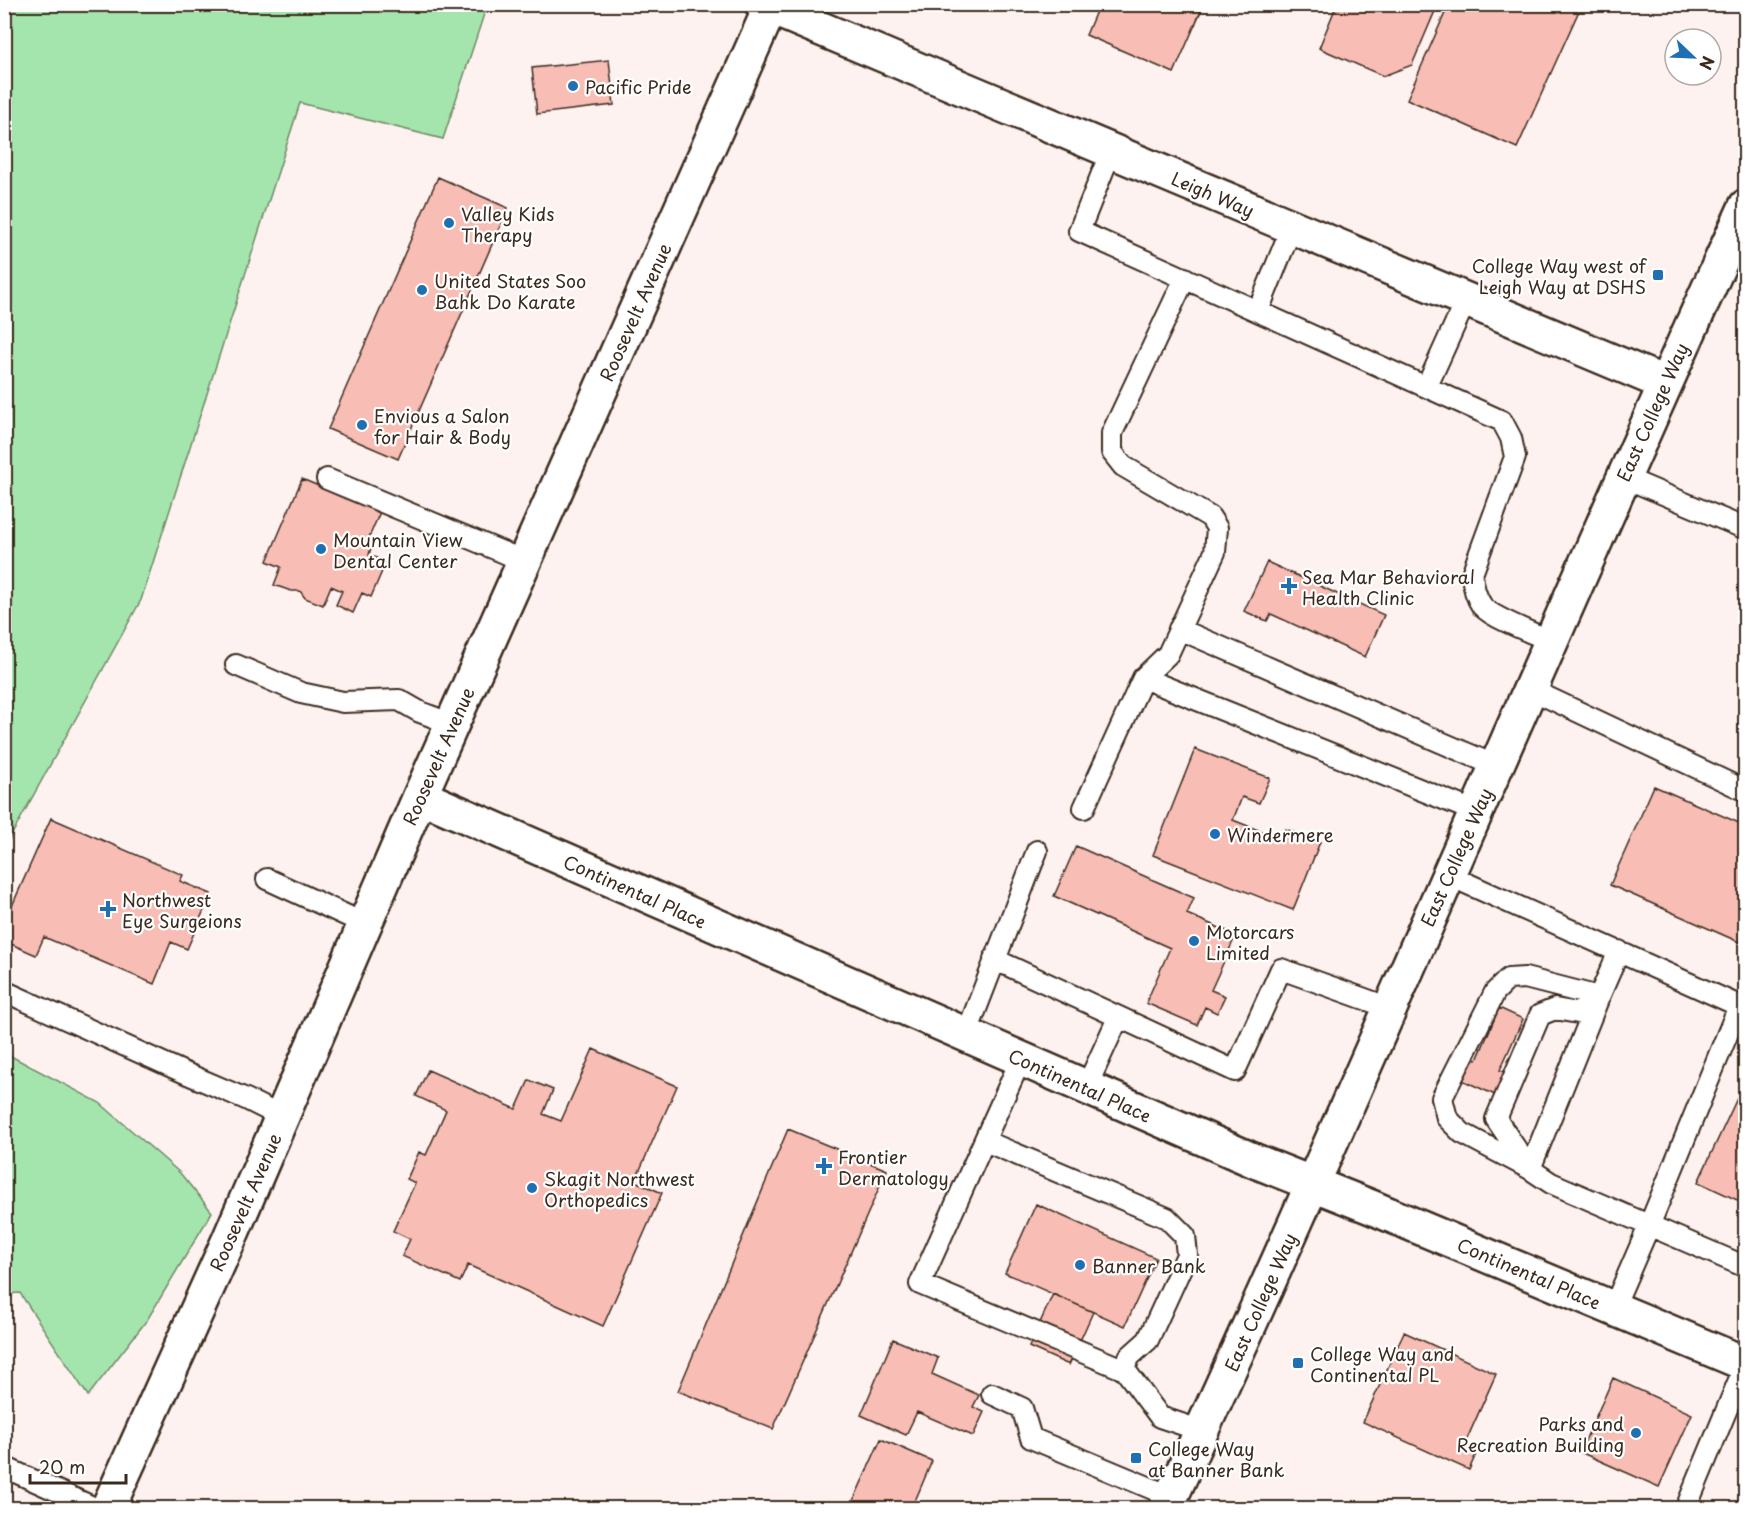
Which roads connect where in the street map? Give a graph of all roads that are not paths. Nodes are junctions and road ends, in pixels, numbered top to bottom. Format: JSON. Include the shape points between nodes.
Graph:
{"nodes":[{"id":1,"x":768,"y":6,"type":"edge"},
{"id":2,"x":1111,"y":151,"type":"junction"},
{"id":3,"x":1746,"y":206,"type":"edge"},
{"id":4,"x":1292,"y":226,"type":"junction"},
{"id":5,"x":1185,"y":278,"type":"junction"},
{"id":6,"x":1466,"y":300,"type":"junction"},
{"id":7,"x":1258,"y":311,"type":"junction"},
{"id":8,"x":1664,"y":383,"type":"junction"},
{"id":9,"x":1426,"y":386,"type":"junction"},
{"id":10,"x":1623,"y":477,"type":"junction"},
{"id":11,"x":327,"y":479,"type":"dead end"},
{"id":12,"x":1746,"y":529,"type":"edge"},
{"id":13,"x":524,"y":561,"type":"junction"},
{"id":14,"x":1179,"y":629,"type":"junction"},
{"id":15,"x":1551,"y":641,"type":"junction"},
{"id":16,"x":236,"y":665,"type":"dead end"},
{"id":17,"x":1143,"y":678,"type":"junction"},
{"id":18,"x":1530,"y":689,"type":"junction"},
{"id":19,"x":452,"y":724,"type":"junction"},
{"id":20,"x":1496,"y":766,"type":"junction"},
{"id":21,"x":1746,"y":791,"type":"edge"},
{"id":22,"x":420,"y":796,"type":"junction"},
{"id":23,"x":1084,"y":808,"type":"dead end"},
{"id":24,"x":1476,"y":812,"type":"junction"},
{"id":25,"x":1037,"y":851,"type":"dead end"},
{"id":26,"x":1448,"y":875,"type":"junction"},
{"id":27,"x":267,"y":879,"type":"dead end"},
{"id":28,"x":365,"y":924,"type":"junction"},
{"id":29,"x":1619,"y":951,"type":"junction"},
{"id":30,"x":994,"y":959,"type":"junction"},
{"id":31,"x":6,"y":992,"type":"edge"},
{"id":32,"x":1599,"y":997,"type":"junction"},
{"id":33,"x":1390,"y":1008,"type":"junction"},
{"id":34,"x":1742,"y":1008,"type":"edge"},
{"id":35,"x":1118,"y":1018,"type":"junction"},
{"id":36,"x":966,"y":1035,"type":"junction"},
{"id":37,"x":1021,"y":1059,"type":"junction"},
{"id":38,"x":1086,"y":1088,"type":"junction"},
{"id":39,"x":282,"y":1117,"type":"junction"},
{"id":40,"x":985,"y":1141,"type":"junction"},
{"id":41,"x":1530,"y":1169,"type":"junction"},
{"id":42,"x":1314,"y":1185,"type":"junction"},
{"id":43,"x":1649,"y":1226,"type":"junction"},
{"id":44,"x":1746,"y":1267,"type":"edge"},
{"id":45,"x":1613,"y":1309,"type":"junction"},
{"id":46,"x":1745,"y":1363,"type":"edge"},
{"id":47,"x":1125,"y":1371,"type":"junction"},
{"id":48,"x":992,"y":1394,"type":"dead end"},
{"id":49,"x":1202,"y":1431,"type":"junction"},
{"id":50,"x":4,"y":1467,"type":"edge"},
{"id":51,"x":1169,"y":1503,"type":"edge"},
{"id":52,"x":95,"y":1509,"type":"edge"},
{"id":53,"x":108,"y":1509,"type":"edge"},
{"id":54,"x":1686,"y":1509,"type":"edge"}],
"edges":[{"from":1,"to":2,"type":"street","name":"Leigh Way"},
{"from":1,"to":13,"type":"street","name":"Roosevelt Avenue"},
{"from":2,"to":4,"type":"street","name":"Leigh Way"},
{"from":2,"to":5,"type":"lane","via":[[1079,231]]},
{"from":3,"to":8,"type":"street","name":"East College Way"},
{"from":4,"to":6,"type":"street","name":"Leigh Way"},
{"from":4,"to":7,"type":"lane"},
{"from":5,"to":7,"type":"lane"},
{"from":5,"to":14,"type":"lane","via":[[1112,433],[1112,452],[1123,466],[1210,517],[1217,528],[1215,552]]},
{"from":6,"to":8,"type":"street","name":"Leigh Way"},
{"from":6,"to":9,"type":"lane"},
{"from":7,"to":9,"type":"lane"},
{"from":8,"to":10,"type":"street","name":"East College Way"},
{"from":9,"to":15,"type":"lane","via":[[1502,421],[1511,438],[1515,457],[1472,574],[1474,592],[1483,608]]},
{"from":10,"to":12,"type":"lane"},
{"from":10,"to":15,"type":"street","name":"East College Way"},
{"from":11,"to":13,"type":"lane"},
{"from":13,"to":19,"type":"street","name":"Roosevelt Avenue"},
{"from":14,"to":17,"type":"lane","via":[[1168,654]]},
{"from":14,"to":20,"type":"lane"},
{"from":15,"to":18,"type":"street","name":"East College Way"},
{"from":16,"to":19,"type":"lane","via":[[301,693],[343,702],[399,700]]},
{"from":17,"to":23,"type":"lane"},
{"from":17,"to":24,"type":"lane"},
{"from":18,"to":20,"type":"street","name":"East College Way"},
{"from":18,"to":21,"type":"lane"},
{"from":19,"to":22,"type":"street","name":"Roosevelt Avenue"},
{"from":20,"to":24,"type":"street","name":"East College Way"},
{"from":22,"to":28,"type":"street","name":"Roosevelt Avenue"},
{"from":22,"to":36,"type":"street","name":"Continental Place"},
{"from":24,"to":26,"type":"street","name":"East College Way"},
{"from":25,"to":30,"type":"lane"},
{"from":26,"to":29,"type":"lane"},
{"from":26,"to":33,"type":"street","name":"East College Way"},
{"from":27,"to":28,"type":"lane"},
{"from":28,"to":39,"type":"street","name":"Roosevelt Avenue"},
{"from":29,"to":32,"type":"lane"},
{"from":29,"to":34,"type":"lane"},
{"from":30,"to":35,"type":"lane"},
{"from":30,"to":36,"type":"lane"},
{"from":31,"to":39,"type":"lane"},
{"from":32,"to":41,"type":"lane"},
{"from":32,"to":41,"type":"lane","via":[[1578,1013],[1555,1009],[1540,1015],[1496,1119]]},
{"from":32,"to":41,"type":"lane","via":[[1525,978],[1508,979],[1495,992],[1442,1098],[1447,1118],[1462,1133]]},
{"from":33,"to":35,"type":"lane","via":[[1281,969],[1235,1071]]},
{"from":33,"to":42,"type":"street","name":"East College Way"},
{"from":34,"to":43,"type":"lane"},
{"from":35,"to":38,"type":"lane"},
{"from":36,"to":37,"type":"street","name":"Continental Place"},
{"from":37,"to":38,"type":"street","name":"Continental Place"},
{"from":37,"to":40,"type":"lane"},
{"from":38,"to":42,"type":"street","name":"Continental Place"},
{"from":39,"to":53,"type":"street","name":"Roosevelt Avenue"},
{"from":40,"to":47,"type":"lane","via":[[1167,1218],[1185,1236],[1187,1256],[1148,1340],[1129,1357]]},
{"from":40,"to":47,"type":"lane","via":[[920,1284]]},
{"from":41,"to":43,"type":"lane","via":[[1551,1183]]},
{"from":42,"to":45,"type":"street","name":"Continental Place"},
{"from":42,"to":49,"type":"street","name":"East College Way"},
{"from":43,"to":44,"type":"lane"},
{"from":43,"to":45,"type":"lane"},
{"from":45,"to":46,"type":"street","name":"Continental Place"},
{"from":46,"to":54,"type":"lane"},
{"from":47,"to":49,"type":"lane","via":[[1160,1417]]},
{"from":48,"to":51,"type":"lane","via":[[1022,1408],[1031,1438]]},
{"from":49,"to":51,"type":"street","name":"East College Way"},
{"from":50,"to":52,"type":"lane"}]}
